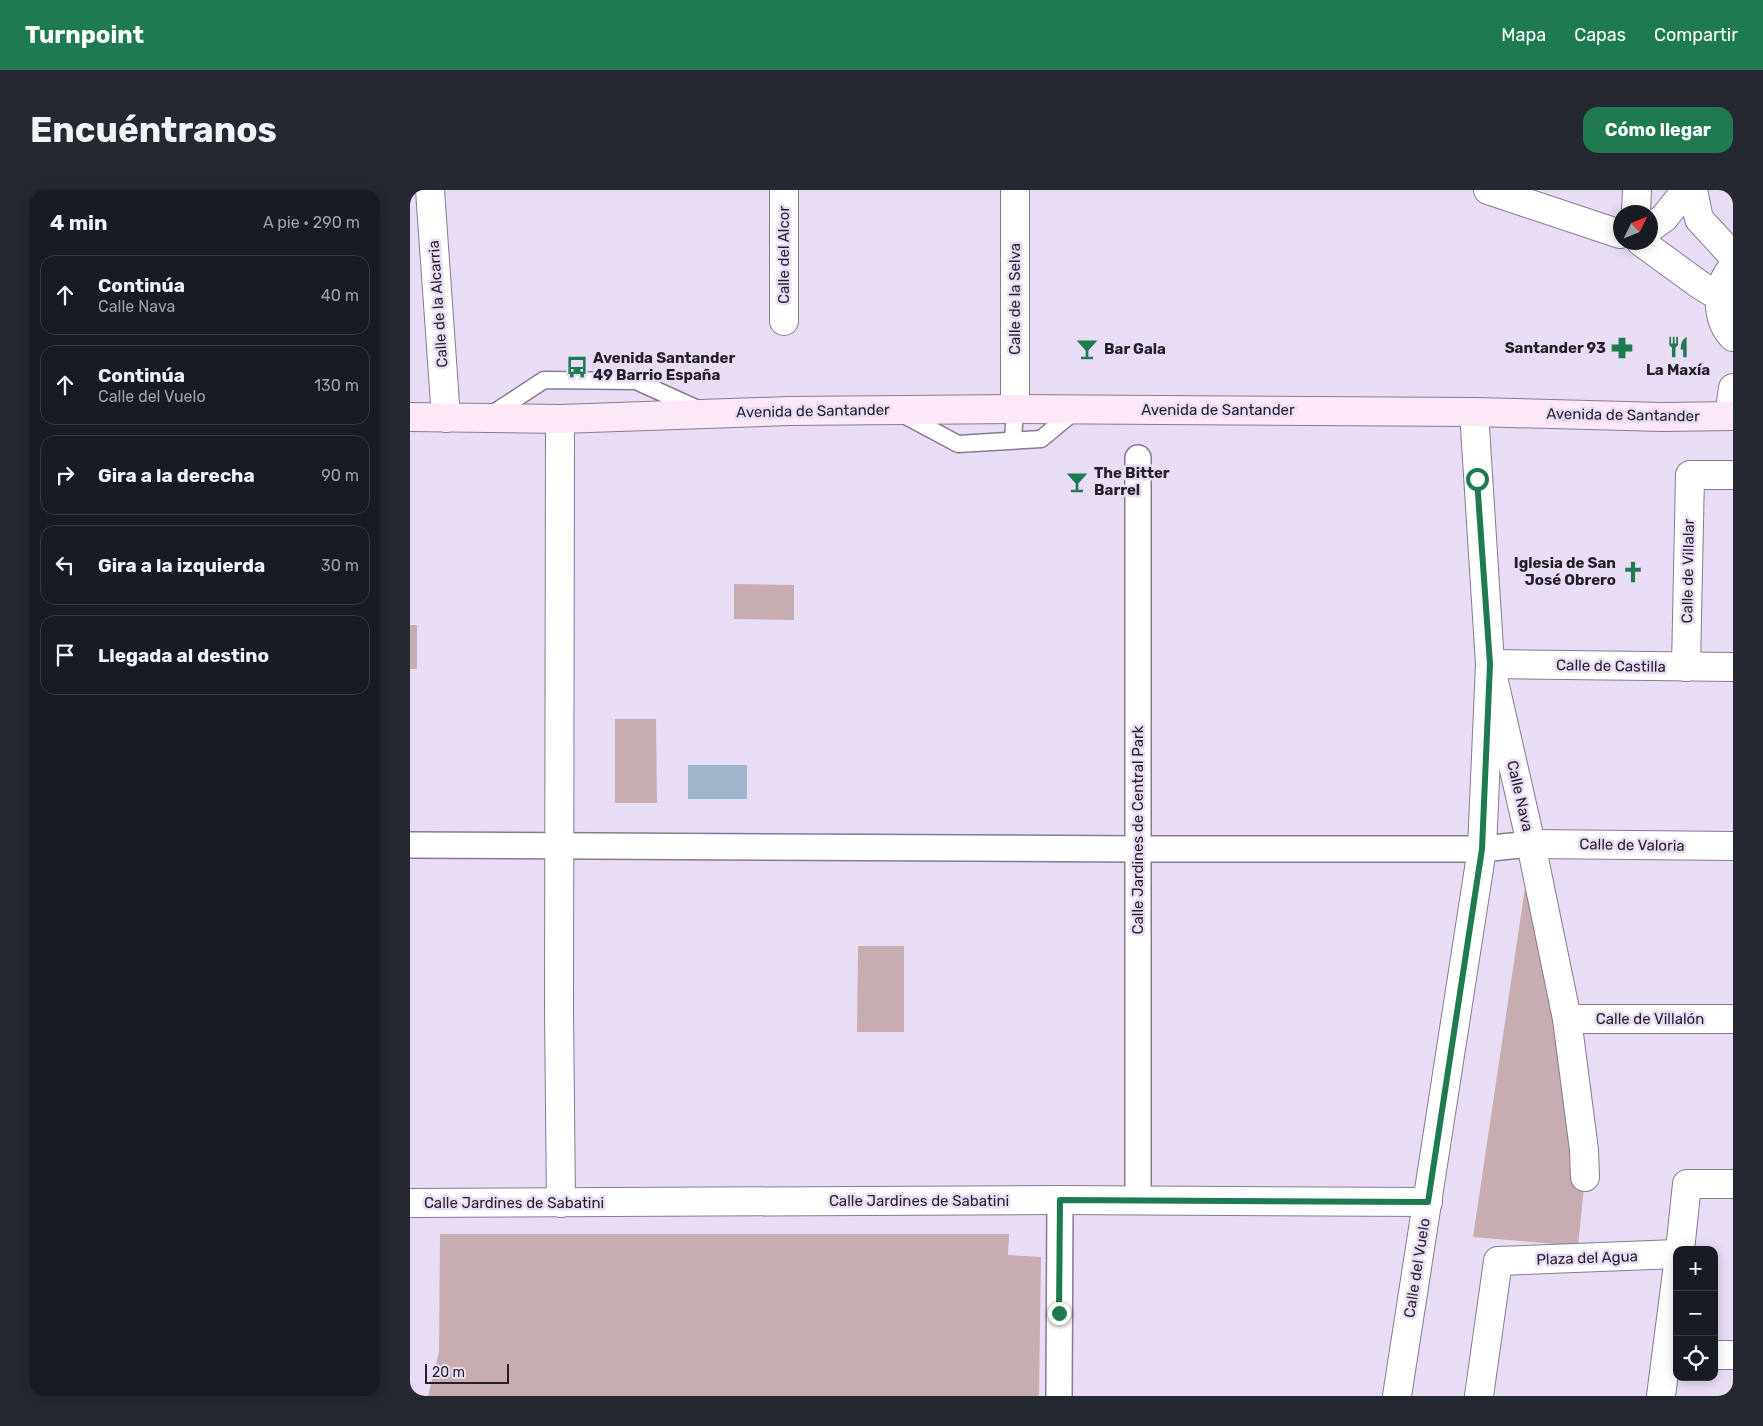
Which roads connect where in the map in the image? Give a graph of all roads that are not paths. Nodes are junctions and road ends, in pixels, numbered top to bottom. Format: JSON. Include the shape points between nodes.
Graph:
{"nodes":[{"id":1,"x":430,"y":190,"type":"edge"},
{"id":2,"x":784,"y":190,"type":"edge"},
{"id":3,"x":1015,"y":190,"type":"edge"},
{"id":4,"x":1488,"y":190,"type":"edge"},
{"id":5,"x":1637,"y":190,"type":"edge"},
{"id":6,"x":1686,"y":190,"type":"edge"},
{"id":7,"x":1692,"y":190,"type":"edge"},
{"id":8,"x":1636,"y":205,"type":"edge"},
{"id":9,"x":1658,"y":222,"type":"edge"},
{"id":10,"x":1613,"y":232,"type":"edge"},
{"id":11,"x":1652,"y":250,"type":"edge"},
{"id":12,"x":1733,"y":256,"type":"edge"},
{"id":13,"x":1733,"y":267,"type":"edge"},
{"id":14,"x":1720,"y":297,"type":"junction"},
{"id":15,"x":784,"y":321,"type":"dead end"},
{"id":16,"x":1733,"y":337,"type":"edge"},
{"id":17,"x":1733,"y":388,"type":"edge"},
{"id":18,"x":1015,"y":409,"type":"junction"},
{"id":19,"x":1077,"y":409,"type":"junction"},
{"id":20,"x":895,"y":410,"type":"junction"},
{"id":21,"x":1474,"y":412,"type":"junction"},
{"id":22,"x":706,"y":413,"type":"junction"},
{"id":23,"x":1732,"y":416,"type":"edge"},
{"id":24,"x":410,"y":418,"type":"edge"},
{"id":25,"x":446,"y":418,"type":"junction"},
{"id":26,"x":485,"y":418,"type":"junction"},
{"id":27,"x":560,"y":419,"type":"junction"},
{"id":28,"x":1013,"y":440,"type":"junction"},
{"id":29,"x":1138,"y":458,"type":"dead end"},
{"id":30,"x":1733,"y":475,"type":"edge"},
{"id":31,"x":1490,"y":664,"type":"junction"},
{"id":32,"x":1686,"y":667,"type":"junction"},
{"id":33,"x":1733,"y":667,"type":"edge"},
{"id":34,"x":1531,"y":844,"type":"junction"},
{"id":35,"x":410,"y":845,"type":"edge"},
{"id":36,"x":559,"y":846,"type":"junction"},
{"id":37,"x":1733,"y":846,"type":"edge"},
{"id":38,"x":1138,"y":849,"type":"junction"},
{"id":39,"x":1482,"y":849,"type":"junction"},
{"id":40,"x":1567,"y":1019,"type":"junction"},
{"id":41,"x":1733,"y":1019,"type":"edge"},
{"id":42,"x":1585,"y":1177,"type":"dead end"},
{"id":43,"x":1733,"y":1184,"type":"edge"},
{"id":44,"x":1060,"y":1200,"type":"junction"},
{"id":45,"x":1138,"y":1201,"type":"junction"},
{"id":46,"x":1428,"y":1202,"type":"junction"},
{"id":47,"x":561,"y":1203,"type":"junction"},
{"id":48,"x":410,"y":1204,"type":"edge"},
{"id":49,"x":1680,"y":1246,"type":"edge"},
{"id":50,"x":1673,"y":1254,"type":"edge"},
{"id":51,"x":1676,"y":1291,"type":"edge"},
{"id":52,"x":1672,"y":1355,"type":"edge"},
{"id":53,"x":1718,"y":1355,"type":"edge"},
{"id":54,"x":1733,"y":1355,"type":"edge"},
{"id":55,"x":1059,"y":1396,"type":"edge"},
{"id":56,"x":1397,"y":1396,"type":"edge"},
{"id":57,"x":1479,"y":1396,"type":"edge"},
{"id":58,"x":1660,"y":1396,"type":"edge"}],
"edges":[{"from":1,"to":25,"type":"street","name":"Calle de la Alcarria"},
{"from":2,"to":15,"type":"street","name":"Calle del Alcor"},
{"from":3,"to":18,"type":"street","name":"Calle de la Selva"},
{"from":4,"to":10,"type":"street"},
{"from":5,"to":8,"type":"street"},
{"from":6,"to":9,"type":"street"},
{"from":7,"to":12,"type":"street","via":[[1699,219]]},
{"from":11,"to":14,"type":"street"},
{"from":13,"to":14,"type":"street","via":[[1723,283]]},
{"from":14,"to":16,"type":"street","via":[[1724,324]]},
{"from":17,"to":23,"type":"street"},
{"from":18,"to":19,"type":"main road","name":"Avenida de Santander"},
{"from":18,"to":20,"type":"main road","name":"Avenida de Santander"},
{"from":18,"to":28,"type":"lane"},
{"from":19,"to":21,"type":"main road","name":"Avenida de Santander"},
{"from":19,"to":28,"type":"lane","via":[[1041,439]]},
{"from":20,"to":22,"type":"main road","name":"Avenida de Santander"},
{"from":20,"to":28,"type":"lane","via":[[958,444]]},
{"from":21,"to":23,"type":"main road","name":"Avenida de Santander"},
{"from":21,"to":31,"type":"street","name":"Calle Nava"},
{"from":22,"to":26,"type":"lane","name":"Avenida de Santander","via":[[636,380],[544,380]]},
{"from":22,"to":27,"type":"main road","name":"Avenida de Santander"},
{"from":24,"to":25,"type":"main road","name":"Avenida de Santander"},
{"from":25,"to":26,"type":"main road","name":"Avenida de Santander"},
{"from":26,"to":27,"type":"main road","name":"Avenida de Santander"},
{"from":27,"to":36,"type":"street"},
{"from":29,"to":38,"type":"street","name":"Calle Jardines de Central Park"},
{"from":30,"to":32,"type":"street","name":"Calle de Villalar","via":[[1690,475]]},
{"from":31,"to":32,"type":"street","name":"Calle de Castilla"},
{"from":31,"to":34,"type":"street","name":"Calle Nava"},
{"from":31,"to":39,"type":"street","name":"Calle del Vuelo"},
{"from":32,"to":33,"type":"street","name":"Calle de Castilla"},
{"from":34,"to":37,"type":"street","name":"Calle de Valoria"},
{"from":34,"to":39,"type":"street"},
{"from":34,"to":40,"type":"street","name":"Calle Nava"},
{"from":35,"to":36,"type":"street"},
{"from":36,"to":38,"type":"street"},
{"from":36,"to":47,"type":"street"},
{"from":38,"to":39,"type":"street"},
{"from":38,"to":45,"type":"street","name":"Calle Jardines de Central Park"},
{"from":39,"to":46,"type":"street","name":"Calle del Vuelo"},
{"from":40,"to":41,"type":"street","name":"Calle de Villalón"},
{"from":40,"to":42,"type":"street","name":"Calle Nava"},
{"from":43,"to":49,"type":"street","via":[[1687,1184]]},
{"from":44,"to":45,"type":"street","name":"Calle Jardines de Sabatini"},
{"from":44,"to":47,"type":"street","name":"Calle Jardines de Sabatini"},
{"from":44,"to":55,"type":"street"},
{"from":45,"to":46,"type":"street","name":"Calle Jardines de Sabatini"},
{"from":46,"to":56,"type":"street","name":"Calle del Vuelo"},
{"from":47,"to":48,"type":"street","name":"Calle Jardines de Sabatini"},
{"from":50,"to":57,"type":"street","name":"Plaza del Agua","via":[[1498,1261]]},
{"from":51,"to":52,"type":"street"},
{"from":52,"to":58,"type":"street"},
{"from":53,"to":54,"type":"street"}]}
